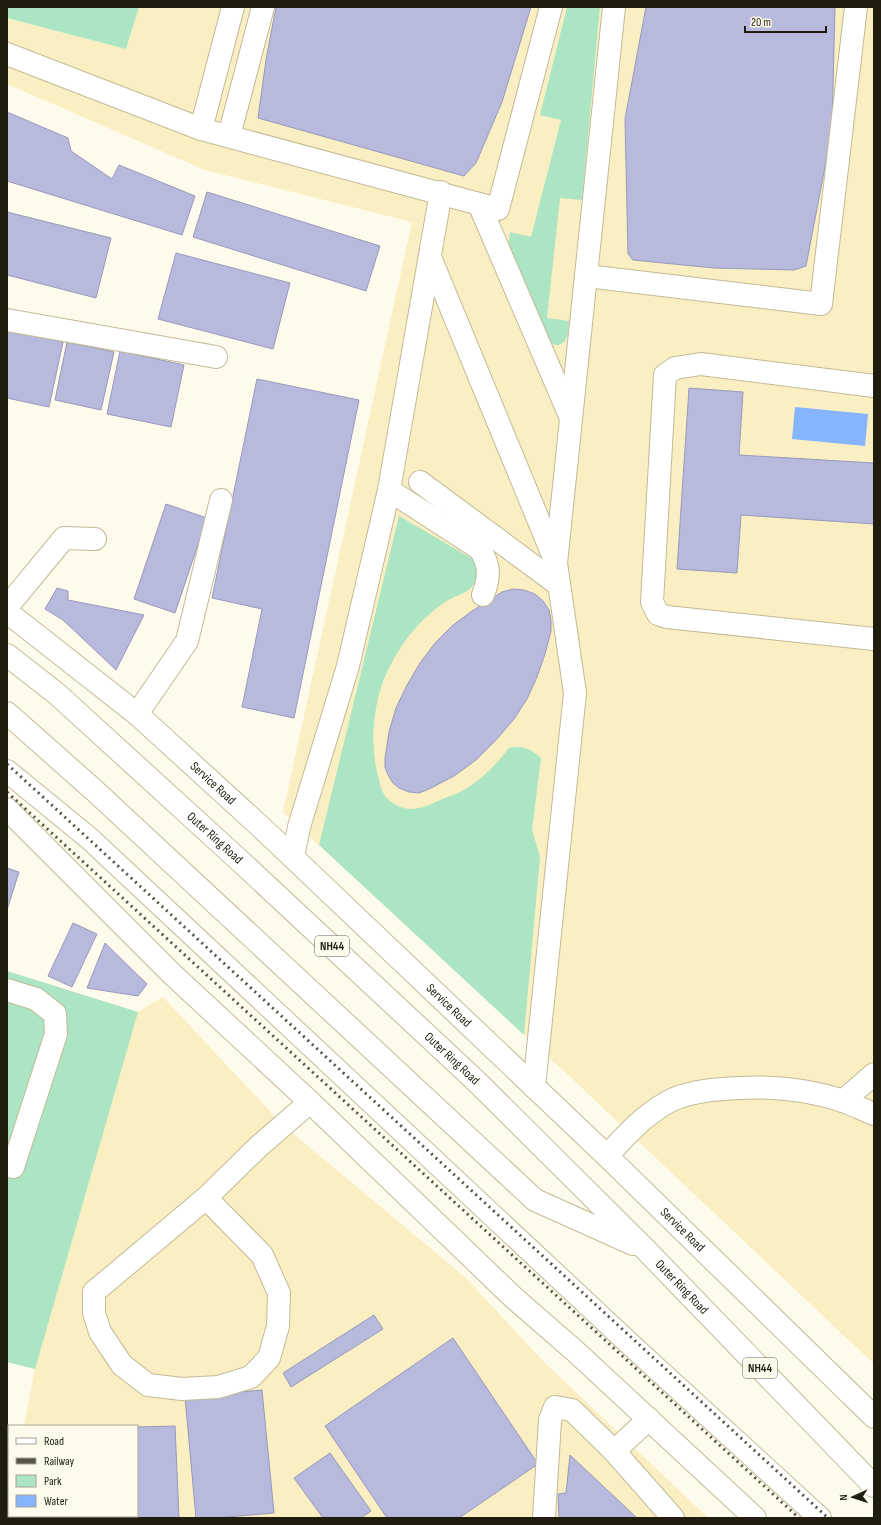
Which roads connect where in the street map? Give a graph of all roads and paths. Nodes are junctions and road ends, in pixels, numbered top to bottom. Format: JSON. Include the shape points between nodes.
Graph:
{"nodes":[{"id":1,"x":233,"y":7,"type":"edge"},
{"id":2,"x":263,"y":7,"type":"edge"},
{"id":3,"x":551,"y":7,"type":"edge"},
{"id":4,"x":614,"y":7,"type":"edge"},
{"id":5,"x":856,"y":7,"type":"edge"},
{"id":6,"x":7,"y":54,"type":"edge"},
{"id":7,"x":201,"y":129,"type":"junction"},
{"id":8,"x":229,"y":136,"type":"junction"},
{"id":9,"x":441,"y":192,"type":"junction"},
{"id":10,"x":480,"y":204,"type":"junction"},
{"id":11,"x":430,"y":256,"type":"junction"},
{"id":12,"x":587,"y":276,"type":"junction"},
{"id":13,"x":7,"y":320,"type":"edge"},
{"id":14,"x":216,"y":357,"type":"dead end"},
{"id":15,"x":874,"y":386,"type":"edge"},
{"id":16,"x":571,"y":418,"type":"junction"},
{"id":17,"x":420,"y":482,"type":"dead end"},
{"id":18,"x":390,"y":490,"type":"junction"},
{"id":19,"x":221,"y":500,"type":"dead end"},
{"id":20,"x":95,"y":539,"type":"dead end"},
{"id":21,"x":556,"y":563,"type":"junction"},
{"id":22,"x":559,"y":585,"type":"junction"},
{"id":23,"x":483,"y":595,"type":"dead end"},
{"id":24,"x":7,"y":608,"type":"edge"},
{"id":25,"x":7,"y":612,"type":"edge"},
{"id":26,"x":874,"y":639,"type":"edge"},
{"id":27,"x":7,"y":656,"type":"edge"},
{"id":28,"x":7,"y":713,"type":"edge"},
{"id":29,"x":137,"y":714,"type":"junction"},
{"id":30,"x":7,"y":771,"type":"edge"},
{"id":31,"x":7,"y":809,"type":"edge"},
{"id":32,"x":293,"y":857,"type":"junction"},
{"id":33,"x":7,"y":990,"type":"edge"},
{"id":34,"x":874,"y":1074,"type":"edge"},
{"id":35,"x":534,"y":1087,"type":"junction"},
{"id":36,"x":843,"y":1101,"type":"junction"},
{"id":37,"x":310,"y":1102,"type":"junction"},
{"id":38,"x":874,"y":1114,"type":"edge"},
{"id":39,"x":607,"y":1156,"type":"junction"},
{"id":40,"x":13,"y":1168,"type":"dead end"},
{"id":41,"x":206,"y":1198,"type":"junction"},
{"id":42,"x":645,"y":1249,"type":"junction"},
{"id":43,"x":874,"y":1417,"type":"edge"},
{"id":44,"x":650,"y":1419,"type":"junction"},
{"id":45,"x":614,"y":1451,"type":"junction"},
{"id":46,"x":874,"y":1486,"type":"edge"},
{"id":47,"x":544,"y":1518,"type":"edge"},
{"id":48,"x":673,"y":1518,"type":"edge"},
{"id":49,"x":756,"y":1518,"type":"edge"},
{"id":50,"x":820,"y":1518,"type":"edge"}],
"edges":[{"from":1,"to":7,"type":"main road"},
{"from":2,"to":8,"type":"main road"},
{"from":3,"to":10,"type":"main road","via":[[498,209]]},
{"from":4,"to":12,"type":"main road"},
{"from":5,"to":12,"type":"main road","via":[[821,304]]},
{"from":6,"to":7,"type":"main road"},
{"from":7,"to":8,"type":"main road"},
{"from":8,"to":9,"type":"main road"},
{"from":9,"to":10,"type":"main road"},
{"from":9,"to":11,"type":"main road"},
{"from":10,"to":16,"type":"main road"},
{"from":11,"to":18,"type":"main road"},
{"from":11,"to":21,"type":"main road"},
{"from":12,"to":16,"type":"main road"},
{"from":13,"to":14,"type":"main road"},
{"from":15,"to":26,"type":"main road","via":[[700,364],[675,368],[665,375],[652,602],[658,614],[667,617]]},
{"from":16,"to":21,"type":"main road"},
{"from":17,"to":22,"type":"main road"},
{"from":18,"to":23,"type":"main road","via":[[480,549],[486,559],[488,571],[488,583]]},
{"from":18,"to":32,"type":"main road","via":[[348,666]]},
{"from":19,"to":29,"type":"main road","via":[[187,641]]},
{"from":20,"to":24,"type":"main road","via":[[64,538]]},
{"from":21,"to":22,"type":"main road"},
{"from":22,"to":35,"type":"main road","via":[[575,693]]},
{"from":25,"to":29,"type":"main road","name":"Service Road"},
{"from":27,"to":42,"type":"main road","name":"Outer Ring Road","number":"NH44","via":[[57,694],[240,860],[475,1080]]},
{"from":28,"to":42,"type":"main road","via":[[101,796],[535,1200]]},
{"from":29,"to":32,"type":"main road","name":"Service Road"},
{"from":30,"to":50,"type":"main road","via":[[90,839]]},
{"from":31,"to":37,"type":"main road","via":[[172,974]]},
{"from":32,"to":35,"type":"main road","name":"Service Road"},
{"from":33,"to":40,"type":"main road","via":[[36,999],[55,1014],[56,1034]]},
{"from":34,"to":36,"type":"main road"},
{"from":35,"to":39,"type":"main road","name":"Service Road"},
{"from":36,"to":38,"type":"main road"},
{"from":36,"to":39,"type":"main road","via":[[800,1091],[765,1088],[727,1088],[697,1092],[668,1101],[639,1122]]},
{"from":37,"to":41,"type":"main road","via":[[258,1147]]},
{"from":37,"to":44,"type":"main road","via":[[514,1298]]},
{"from":39,"to":43,"type":"main road","name":"Service Road"},
{"from":41,"to":41,"type":"main road","via":[[94,1292],[94,1313],[100,1332],[122,1365],[148,1385],[182,1389],[218,1387],[251,1377],[269,1358],[278,1326],[279,1293],[262,1255]]},
{"from":42,"to":46,"type":"main road","name":"Outer Ring Road","number":"NH44"},
{"from":44,"to":45,"type":"main road"},
{"from":44,"to":49,"type":"main road"},
{"from":45,"to":47,"type":"main road","via":[[572,1410],[555,1407],[550,1420]]},
{"from":45,"to":48,"type":"main road"}]}
